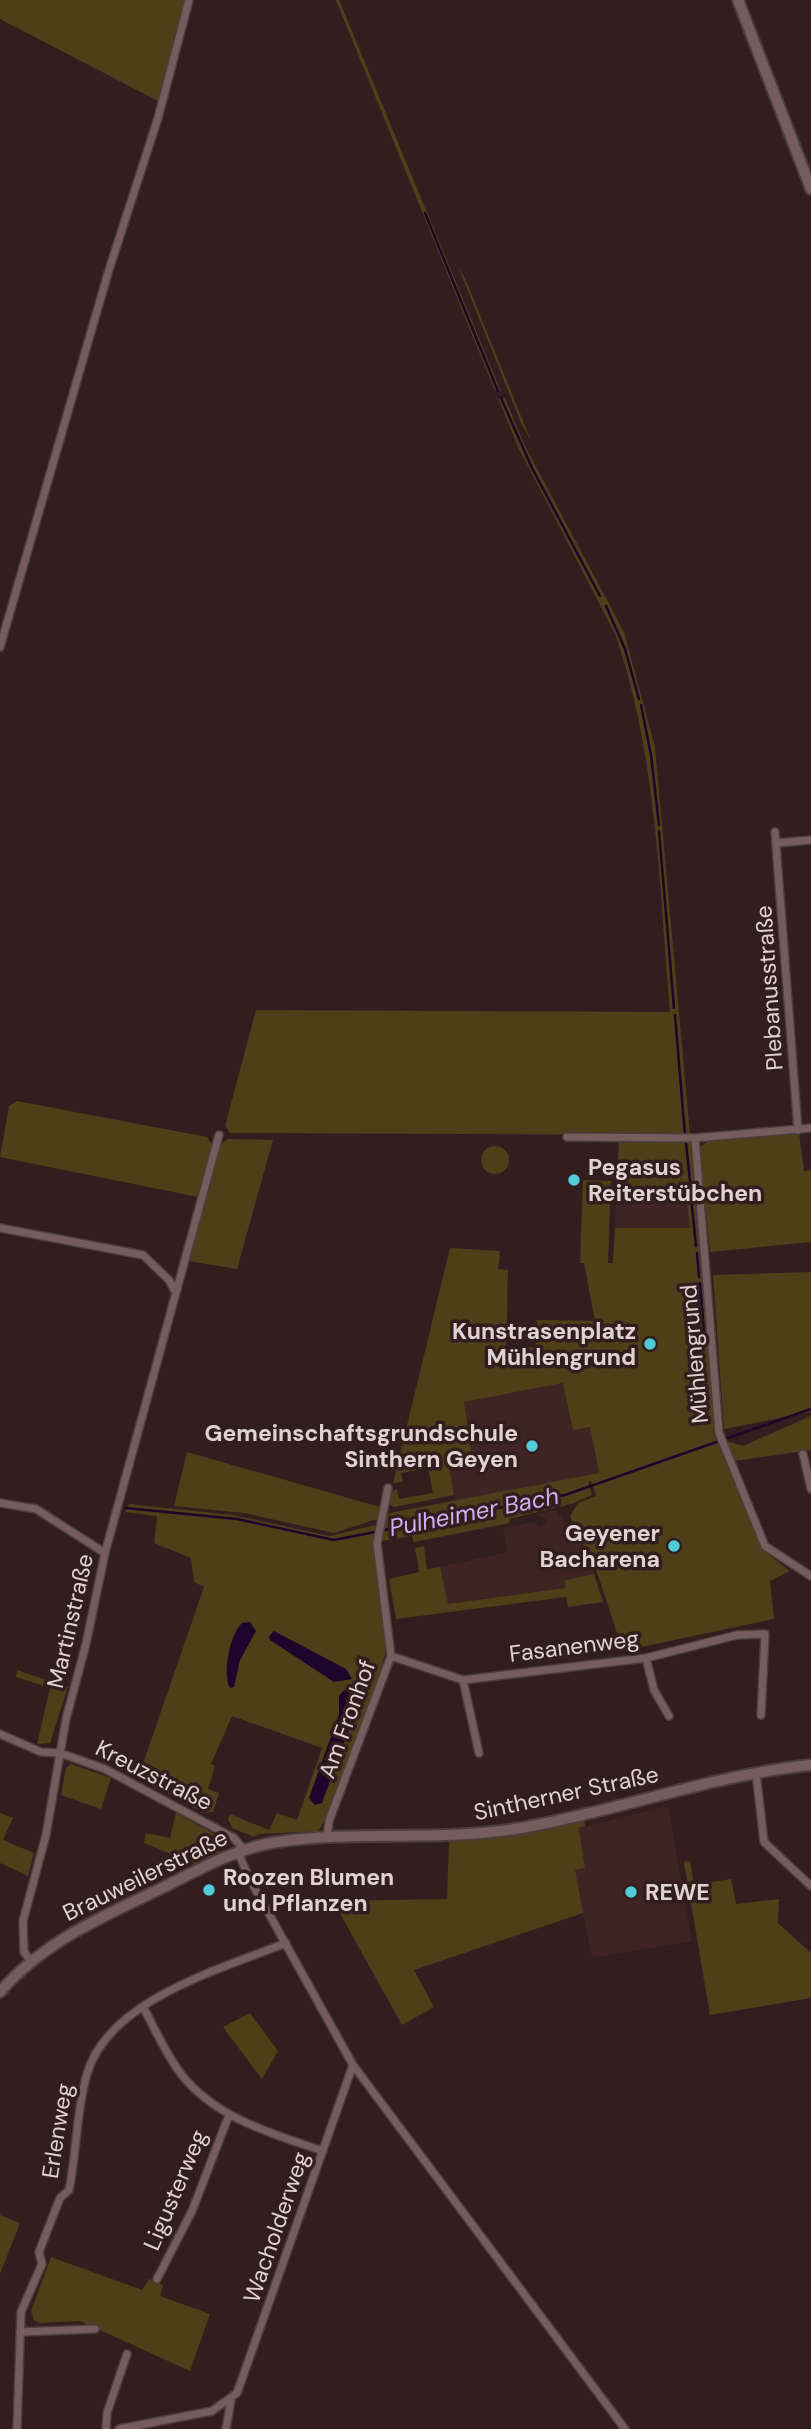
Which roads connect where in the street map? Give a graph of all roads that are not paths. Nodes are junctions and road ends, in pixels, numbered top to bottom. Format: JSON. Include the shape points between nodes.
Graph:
{"nodes":[{"id":1,"x":189,"y":0,"type":"edge"},
{"id":2,"x":738,"y":0,"type":"edge"},
{"id":3,"x":811,"y":189,"type":"edge"},
{"id":4,"x":0,"y":647,"type":"edge"},
{"id":5,"x":775,"y":832,"type":"dead end"},
{"id":6,"x":811,"y":839,"type":"edge"},
{"id":7,"x":777,"y":843,"type":"junction"},
{"id":8,"x":811,"y":1128,"type":"edge"},
{"id":9,"x":799,"y":1129,"type":"junction"},
{"id":10,"x":219,"y":1135,"type":"dead end"},
{"id":11,"x":567,"y":1137,"type":"dead end"},
{"id":12,"x":695,"y":1139,"type":"junction"},
{"id":13,"x":0,"y":1228,"type":"edge"},
{"id":14,"x":175,"y":1292,"type":"junction"},
{"id":15,"x":803,"y":1454,"type":"dead end"},
{"id":16,"x":387,"y":1488,"type":"dead end"},
{"id":17,"x":811,"y":1489,"type":"edge"},
{"id":18,"x":0,"y":1503,"type":"edge"},
{"id":19,"x":105,"y":1553,"type":"junction"},
{"id":20,"x":811,"y":1576,"type":"edge"},
{"id":21,"x":391,"y":1656,"type":"junction"},
{"id":22,"x":646,"y":1657,"type":"junction"},
{"id":23,"x":463,"y":1680,"type":"junction"},
{"id":24,"x":761,"y":1715,"type":"dead end"},
{"id":25,"x":669,"y":1716,"type":"dead end"},
{"id":26,"x":0,"y":1734,"type":"edge"},
{"id":27,"x":60,"y":1753,"type":"junction"},
{"id":28,"x":479,"y":1753,"type":"dead end"},
{"id":29,"x":811,"y":1765,"type":"edge"},
{"id":30,"x":756,"y":1773,"type":"junction"},
{"id":31,"x":327,"y":1838,"type":"junction"},
{"id":32,"x":241,"y":1851,"type":"junction"},
{"id":33,"x":811,"y":1886,"type":"edge"},
{"id":34,"x":286,"y":1943,"type":"junction"},
{"id":35,"x":31,"y":1961,"type":"junction"},
{"id":36,"x":0,"y":1992,"type":"edge"},
{"id":37,"x":144,"y":2007,"type":"junction"},
{"id":38,"x":353,"y":2065,"type":"junction"},
{"id":39,"x":229,"y":2115,"type":"junction"},
{"id":40,"x":323,"y":2151,"type":"junction"},
{"id":41,"x":157,"y":2279,"type":"dead end"},
{"id":42,"x":95,"y":2329,"type":"dead end"},
{"id":43,"x":20,"y":2332,"type":"junction"},
{"id":44,"x":127,"y":2354,"type":"dead end"},
{"id":45,"x":231,"y":2400,"type":"junction"},
{"id":46,"x":18,"y":2429,"type":"edge"},
{"id":47,"x":106,"y":2429,"type":"edge"},
{"id":48,"x":119,"y":2429,"type":"edge"},
{"id":49,"x":226,"y":2429,"type":"edge"},
{"id":50,"x":625,"y":2429,"type":"edge"}],
"edges":[{"from":1,"to":4,"type":"street"},
{"from":2,"to":3,"type":"street"},
{"from":5,"to":7,"type":"street","name":"Plebanusstraße"},
{"from":6,"to":7,"type":"street"},
{"from":7,"to":9,"type":"street","name":"Plebanusstraße"},
{"from":8,"to":9,"type":"street"},
{"from":9,"to":12,"type":"street"},
{"from":10,"to":14,"type":"street","name":"Martinstraße"},
{"from":11,"to":12,"type":"street"},
{"from":12,"to":20,"type":"street","name":"Mühlengrund","via":[[719,1433],[765,1546]]},
{"from":13,"to":14,"type":"street","via":[[143,1255]]},
{"from":14,"to":19,"type":"street","name":"Martinstraße"},
{"from":15,"to":17,"type":"street"},
{"from":16,"to":21,"type":"street","name":"Am Fronhof","via":[[377,1543]]},
{"from":18,"to":19,"type":"street","via":[[36,1509]]},
{"from":19,"to":27,"type":"street","name":"Martinstraße"},
{"from":21,"to":23,"type":"street","name":"Fasanenweg"},
{"from":21,"to":31,"type":"street","name":"Am Fronhof","via":[[329,1821]]},
{"from":22,"to":23,"type":"street","name":"Fasanenweg"},
{"from":22,"to":24,"type":"street","name":"Fasanenweg","via":[[737,1635],[765,1634]]},
{"from":22,"to":25,"type":"street","via":[[654,1690]]},
{"from":23,"to":28,"type":"street"},
{"from":26,"to":27,"type":"street","name":"Kreuzstraße","via":[[41,1752]]},
{"from":27,"to":32,"type":"street","name":"Kreuzstraße","via":[[122,1777],[234,1838]]},
{"from":27,"to":35,"type":"street","name":"Martinstraße","via":[[46,1835],[23,1921],[24,1952]]},
{"from":29,"to":30,"type":"street","name":"Sintherner Straße"},
{"from":30,"to":31,"type":"street","name":"Sintherner Straße","via":[[502,1831]]},
{"from":30,"to":33,"type":"street","via":[[764,1842]]},
{"from":31,"to":32,"type":"street","name":"Brauweilerstraße","via":[[277,1842]]},
{"from":32,"to":34,"type":"street"},
{"from":32,"to":35,"type":"street","name":"Brauweilerstraße","via":[[82,1927]]},
{"from":34,"to":37,"type":"street","name":"Erlenweg","via":[[190,1982]]},
{"from":34,"to":38,"type":"street"},
{"from":35,"to":36,"type":"street","name":"Brauweilerstraße"},
{"from":37,"to":39,"type":"street","via":[[183,2076]]},
{"from":37,"to":43,"type":"street","name":"Erlenweg","via":[[107,2035],[89,2068],[69,2190],[60,2198],[39,2252],[43,2264],[21,2312]]},
{"from":38,"to":40,"type":"street","name":"Wacholderweg"},
{"from":38,"to":50,"type":"street"},
{"from":39,"to":40,"type":"street"},
{"from":39,"to":41,"type":"street","name":"Ligusterweg","via":[[192,2211]]},
{"from":40,"to":45,"type":"street","name":"Wacholderweg","via":[[242,2385]]},
{"from":42,"to":43,"type":"street"},
{"from":43,"to":46,"type":"street","name":"Erlenweg"},
{"from":44,"to":47,"type":"street"},
{"from":45,"to":48,"type":"street","via":[[212,2411]]},
{"from":45,"to":49,"type":"street","name":"Wacholderweg"}]}
